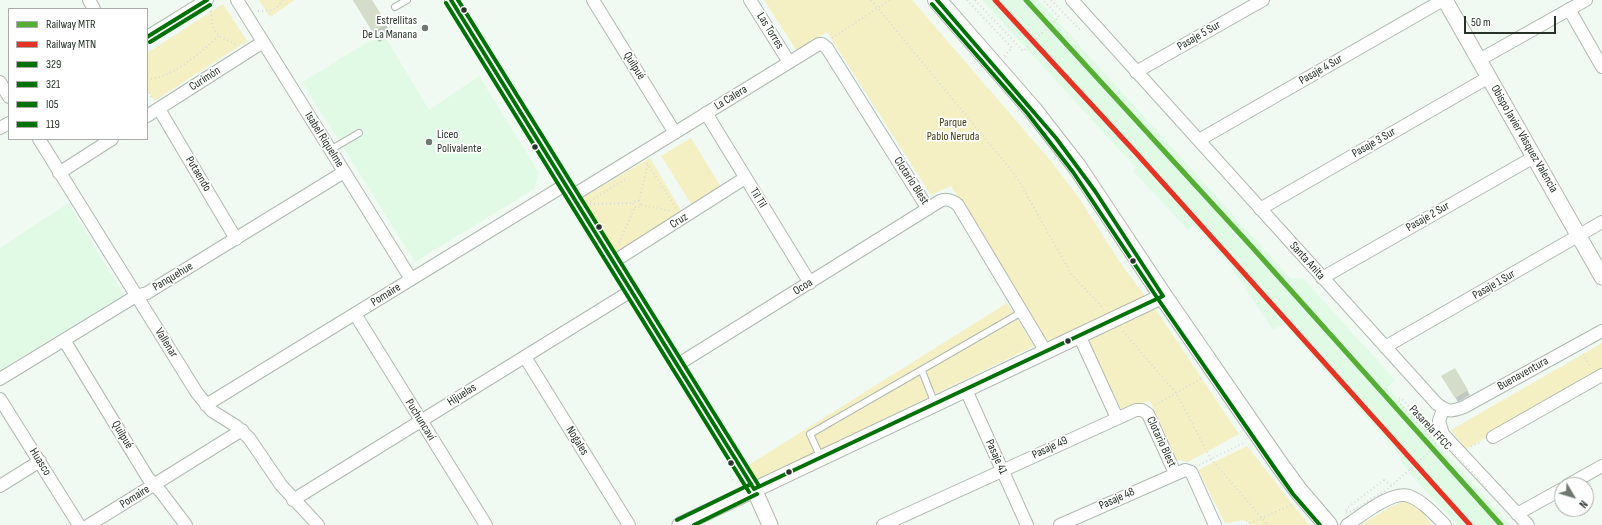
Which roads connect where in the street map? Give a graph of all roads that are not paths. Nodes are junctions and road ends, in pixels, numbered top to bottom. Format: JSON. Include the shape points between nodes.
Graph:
{"nodes":[{"id":1,"x":237,"y":0,"type":"edge"},
{"id":2,"x":407,"y":0,"type":"edge"},
{"id":3,"x":451,"y":0,"type":"edge"},
{"id":4,"x":593,"y":0,"type":"edge"},
{"id":5,"x":750,"y":0,"type":"edge"},
{"id":6,"x":937,"y":0,"type":"edge"},
{"id":7,"x":1263,"y":0,"type":"edge"},
{"id":8,"x":1444,"y":0,"type":"edge"},
{"id":9,"x":1586,"y":0,"type":"edge"},
{"id":10,"x":1076,"y":1,"type":"edge"},
{"id":11,"x":209,"y":4,"type":"edge"},
{"id":12,"x":395,"y":7,"type":"dead end"},
{"id":13,"x":1569,"y":9,"type":"junction"},
{"id":14,"x":148,"y":36,"type":"edge"},
{"id":15,"x":263,"y":42,"type":"junction"},
{"id":16,"x":822,"y":44,"type":"joint"},
{"id":17,"x":1479,"y":60,"type":"junction"},
{"id":18,"x":789,"y":62,"type":"junction"},
{"id":19,"x":1602,"y":67,"type":"edge"},
{"id":20,"x":1136,"y":72,"type":"junction"},
{"id":21,"x":1489,"y":77,"type":"junction"},
{"id":22,"x":0,"y":82,"type":"edge"},
{"id":23,"x":8,"y":94,"type":"edge"},
{"id":24,"x":159,"y":108,"type":"junction"},
{"id":25,"x":706,"y":113,"type":"junction"},
{"id":26,"x":148,"y":115,"type":"edge"},
{"id":27,"x":359,"y":133,"type":"dead end"},
{"id":28,"x":675,"y":133,"type":"junction"},
{"id":29,"x":40,"y":140,"type":"edge"},
{"id":30,"x":110,"y":140,"type":"edge"},
{"id":31,"x":1199,"y":140,"type":"junction"},
{"id":32,"x":330,"y":150,"type":"junction"},
{"id":33,"x":1534,"y":157,"type":"junction"},
{"id":34,"x":344,"y":172,"type":"junction"},
{"id":35,"x":60,"y":173,"type":"junction"},
{"id":36,"x":745,"y":178,"type":"junction"},
{"id":37,"x":565,"y":185,"type":"junction"},
{"id":38,"x":572,"y":196,"type":"junction"},
{"id":39,"x":928,"y":209,"type":"junction"},
{"id":40,"x":1260,"y":209,"type":"junction"},
{"id":41,"x":1602,"y":222,"type":"edge"},
{"id":42,"x":1578,"y":235,"type":"junction"},
{"id":43,"x":236,"y":239,"type":"junction"},
{"id":44,"x":613,"y":262,"type":"junction"},
{"id":45,"x":1602,"y":277,"type":"edge"},
{"id":46,"x":1322,"y":278,"type":"junction"},
{"id":47,"x":410,"y":279,"type":"junction"},
{"id":48,"x":810,"y":283,"type":"junction"},
{"id":49,"x":631,"y":291,"type":"junction"},
{"id":50,"x":136,"y":296,"type":"junction"},
{"id":51,"x":1163,"y":296,"type":"junction"},
{"id":52,"x":1022,"y":312,"type":"junction"},
{"id":53,"x":355,"y":314,"type":"junction"},
{"id":54,"x":1602,"y":331,"type":"edge"},
{"id":55,"x":1079,"y":335,"type":"junction"},
{"id":56,"x":64,"y":340,"type":"junction"},
{"id":57,"x":1385,"y":347,"type":"junction"},
{"id":58,"x":1046,"y":352,"type":"junction"},
{"id":59,"x":525,"y":357,"type":"junction"},
{"id":60,"x":676,"y":365,"type":"junction"},
{"id":61,"x":922,"y":371,"type":"junction"},
{"id":62,"x":1599,"y":376,"type":"edge"},
{"id":63,"x":0,"y":379,"type":"edge"},
{"id":64,"x":966,"y":390,"type":"junction"},
{"id":65,"x":0,"y":399,"type":"edge"},
{"id":66,"x":935,"y":404,"type":"junction"},
{"id":67,"x":206,"y":405,"type":"junction"},
{"id":68,"x":1443,"y":409,"type":"junction"},
{"id":69,"x":1145,"y":411,"type":"joint"},
{"id":70,"x":1117,"y":418,"type":"junction"},
{"id":71,"x":421,"y":421,"type":"junction"},
{"id":72,"x":242,"y":430,"type":"junction"},
{"id":73,"x":1493,"y":437,"type":"road end"},
{"id":74,"x":821,"y":458,"type":"junction"},
{"id":75,"x":40,"y":461,"type":"junction"},
{"id":76,"x":1602,"y":466,"type":"edge"},
{"id":77,"x":1002,"y":470,"type":"junction"},
{"id":78,"x":1175,"y":473,"type":"junction"},
{"id":79,"x":1582,"y":477,"type":"edge"},
{"id":80,"x":154,"y":485,"type":"junction"},
{"id":81,"x":0,"y":486,"type":"edge"},
{"id":82,"x":754,"y":489,"type":"junction"},
{"id":83,"x":1554,"y":493,"type":"edge"},
{"id":84,"x":293,"y":500,"type":"junction"},
{"id":85,"x":1517,"y":514,"type":"junction"},
{"id":86,"x":79,"y":525,"type":"edge"},
{"id":87,"x":89,"y":525,"type":"edge"},
{"id":88,"x":186,"y":525,"type":"edge"},
{"id":89,"x":318,"y":525,"type":"edge"},
{"id":90,"x":486,"y":525,"type":"edge"},
{"id":91,"x":629,"y":525,"type":"edge"},
{"id":92,"x":680,"y":525,"type":"edge"},
{"id":93,"x":770,"y":525,"type":"edge"},
{"id":94,"x":883,"y":525,"type":"edge"},
{"id":95,"x":1027,"y":525,"type":"edge"},
{"id":96,"x":1060,"y":525,"type":"edge"},
{"id":97,"x":1214,"y":525,"type":"edge"},
{"id":98,"x":1328,"y":525,"type":"edge"},
{"id":99,"x":1346,"y":525,"type":"edge"},
{"id":100,"x":1445,"y":525,"type":"edge"},
{"id":101,"x":1528,"y":525,"type":"edge"}],
"edges":[{"from":1,"to":15,"type":"street","name":"Isabel Riquelme"},
{"from":2,"to":12,"type":"lane"},
{"from":3,"to":37,"type":"street"},
{"from":4,"to":28,"type":"street","name":"Quilpué"},
{"from":5,"to":18,"type":"street","name":"Las Torres"},
{"from":6,"to":51,"type":"main road","via":[[1033,110],[1078,168]]},
{"from":7,"to":20,"type":"street","name":"Pasaje 5 Sur"},
{"from":8,"to":17,"type":"street","name":"Obispo Javier Vásquez Valencia"},
{"from":8,"to":31,"type":"street","name":"Pasaje 4 Sur"},
{"from":9,"to":13,"type":"street"},
{"from":10,"to":20,"type":"street","name":"Santa Anita"},
{"from":11,"to":14,"type":"street"},
{"from":13,"to":17,"type":"street"},
{"from":13,"to":19,"type":"street"},
{"from":15,"to":24,"type":"street","name":"Curimón"},
{"from":15,"to":32,"type":"street","name":"Isabel Riquelme"},
{"from":16,"to":18,"type":"street","name":"La Calera"},
{"from":16,"to":39,"type":"street","name":"Clotario Blest","via":[[827,48]]},
{"from":17,"to":21,"type":"street","name":"Obispo Javier Vásquez Valencia"},
{"from":18,"to":25,"type":"street","name":"La Calera"},
{"from":20,"to":31,"type":"street","name":"Santa Anita"},
{"from":21,"to":33,"type":"street","name":"Obispo Javier Vásquez Valencia"},
{"from":21,"to":40,"type":"street","name":"Pasaje 3 Sur"},
{"from":22,"to":23,"type":"street"},
{"from":24,"to":26,"type":"street","name":"Curimón"},
{"from":24,"to":43,"type":"street","name":"Putaendo"},
{"from":25,"to":28,"type":"street","name":"La Calera"},
{"from":25,"to":36,"type":"street","name":"Til Til"},
{"from":27,"to":32,"type":"lane"},
{"from":28,"to":38,"type":"street","name":"La Calera"},
{"from":29,"to":35,"type":"street","name":"Vallenar"},
{"from":30,"to":35,"type":"street"},
{"from":31,"to":40,"type":"street","name":"Santa Anita"},
{"from":32,"to":34,"type":"street","name":"Isabel Riquelme"},
{"from":33,"to":42,"type":"street","name":"Obispo Javier Vásquez Valencia"},
{"from":33,"to":46,"type":"street","name":"Pasaje 2 Sur"},
{"from":34,"to":43,"type":"street","name":"Panquehue"},
{"from":34,"to":47,"type":"street","name":"Isabel Riquelme"},
{"from":35,"to":50,"type":"street","name":"Vallenar"},
{"from":36,"to":44,"type":"street","name":"Cruz"},
{"from":36,"to":48,"type":"street","name":"Til Til"},
{"from":37,"to":38,"type":"street"},
{"from":37,"to":47,"type":"street","name":"Pomaire"},
{"from":38,"to":44,"type":"street"},
{"from":39,"to":48,"type":"street","name":"Ocoa"},
{"from":39,"to":52,"type":"street","name":"Clotario Blest","via":[[943,200],[950,200],[958,205]]},
{"from":40,"to":46,"type":"street","name":"Santa Anita"},
{"from":41,"to":42,"type":"street","name":"Pasaje 1 Sur"},
{"from":42,"to":45,"type":"street","name":"Obispo Javier Vásquez Valencia"},
{"from":42,"to":57,"type":"street","name":"Pasaje 1 Sur"},
{"from":43,"to":50,"type":"street","name":"Panquehue","via":[[147,293]]},
{"from":44,"to":49,"type":"street"},
{"from":46,"to":57,"type":"street","name":"Santa Anita"},
{"from":47,"to":53,"type":"street","name":"Pomaire"},
{"from":48,"to":60,"type":"street","name":"Ocoa"},
{"from":49,"to":59,"type":"street","name":"Hijuelas"},
{"from":49,"to":60,"type":"street"},
{"from":50,"to":56,"type":"street","name":"Panquehue"},
{"from":50,"to":67,"type":"street","name":"Vallenar"},
{"from":51,"to":55,"type":"street"},
{"from":51,"to":98,"type":"main road","via":[[1288,477]]},
{"from":52,"to":58,"type":"street","name":"Clotario Blest"},
{"from":52,"to":61,"type":"lane"},
{"from":53,"to":67,"type":"street","name":"Pomaire"},
{"from":53,"to":71,"type":"street","name":"Puchuncaví"},
{"from":54,"to":68,"type":"street","name":"Buenaventura","via":[[1464,407],[1453,411]]},
{"from":55,"to":58,"type":"street"},
{"from":55,"to":70,"type":"street"},
{"from":56,"to":63,"type":"street","name":"Panquehue"},
{"from":56,"to":80,"type":"street","name":"Quilpué"},
{"from":57,"to":68,"type":"street","name":"Santa Anita"},
{"from":58,"to":64,"type":"street"},
{"from":59,"to":71,"type":"street","name":"Hijuelas"},
{"from":59,"to":91,"type":"street","name":"Nogales"},
{"from":60,"to":82,"type":"street"},
{"from":61,"to":66,"type":"lane"},
{"from":61,"to":74,"type":"lane","via":[[810,434]]},
{"from":62,"to":73,"type":"street"},
{"from":64,"to":66,"type":"street"},
{"from":64,"to":77,"type":"street","name":"Pasaje 41"},
{"from":65,"to":75,"type":"street","name":"Huasco"},
{"from":66,"to":74,"type":"street"},
{"from":67,"to":72,"type":"street","name":"Vallenar"},
{"from":68,"to":85,"type":"street","via":[[1441,430]]},
{"from":69,"to":70,"type":"street","name":"Pasaje 49","via":[[1136,410]]},
{"from":69,"to":78,"type":"street","name":"Clotario Blest","via":[[1151,417]]},
{"from":70,"to":77,"type":"street","name":"Pasaje 49"},
{"from":71,"to":84,"type":"street","name":"Hijuelas"},
{"from":71,"to":90,"type":"street","name":"Puchuncaví"},
{"from":72,"to":80,"type":"street","name":"Pomaire"},
{"from":72,"to":84,"type":"street","name":"Vallenar"},
{"from":74,"to":82,"type":"street"},
{"from":75,"to":81,"type":"street"},
{"from":75,"to":86,"type":"street","name":"Huasco"},
{"from":76,"to":79,"type":"street"},
{"from":77,"to":94,"type":"street","name":"Pasaje 49"},
{"from":77,"to":95,"type":"street","name":"Pasaje 41"},
{"from":78,"to":96,"type":"street","name":"Pasaje 48"},
{"from":78,"to":97,"type":"street","name":"Clotario Blest","via":[[1188,470],[1193,476]]},
{"from":80,"to":87,"type":"street","name":"Pomaire"},
{"from":80,"to":88,"type":"street","name":"Quilpué"},
{"from":82,"to":92,"type":"street"},
{"from":82,"to":93,"type":"street"},
{"from":83,"to":85,"type":"street"},
{"from":84,"to":89,"type":"street","name":"Vallenar"},
{"from":85,"to":101,"type":"street"},
{"from":99,"to":100,"type":"street","via":[[1391,497],[1403,495],[1420,502]]}]}
